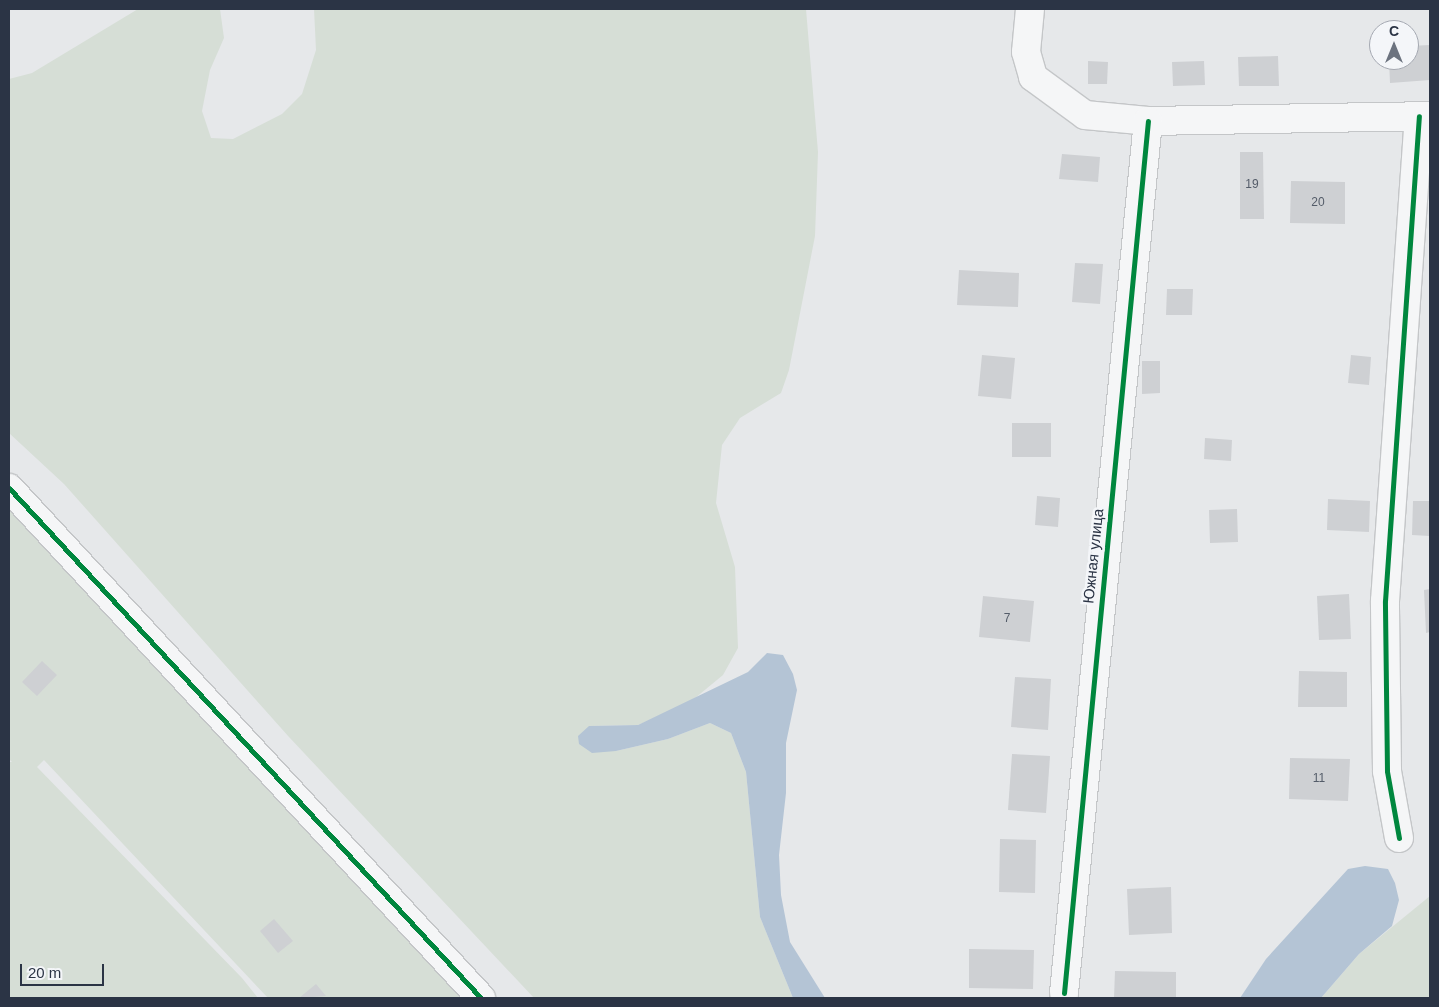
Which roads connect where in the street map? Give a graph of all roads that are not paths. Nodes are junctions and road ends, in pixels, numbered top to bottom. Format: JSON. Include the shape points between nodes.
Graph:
{"nodes":[{"id":1,"x":1030,"y":9,"type":"edge"},
{"id":2,"x":1424,"y":116,"type":"edge"},
{"id":3,"x":1148,"y":121,"type":"junction"},
{"id":4,"x":9,"y":488,"type":"edge"},
{"id":5,"x":1399,"y":838,"type":"dead end"},
{"id":6,"x":1064,"y":993,"type":"dead end"},
{"id":7,"x":481,"y":998,"type":"edge"}],
"edges":[{"from":1,"to":3,"type":"street","via":[[1026,52],[1033,77],[1085,115]]},
{"from":2,"to":3,"type":"street"},
{"from":2,"to":5,"type":"street","via":[[1385,601],[1387,771]]},
{"from":3,"to":6,"type":"street","name":"Южная улица"},
{"from":4,"to":7,"type":"street"}]}
